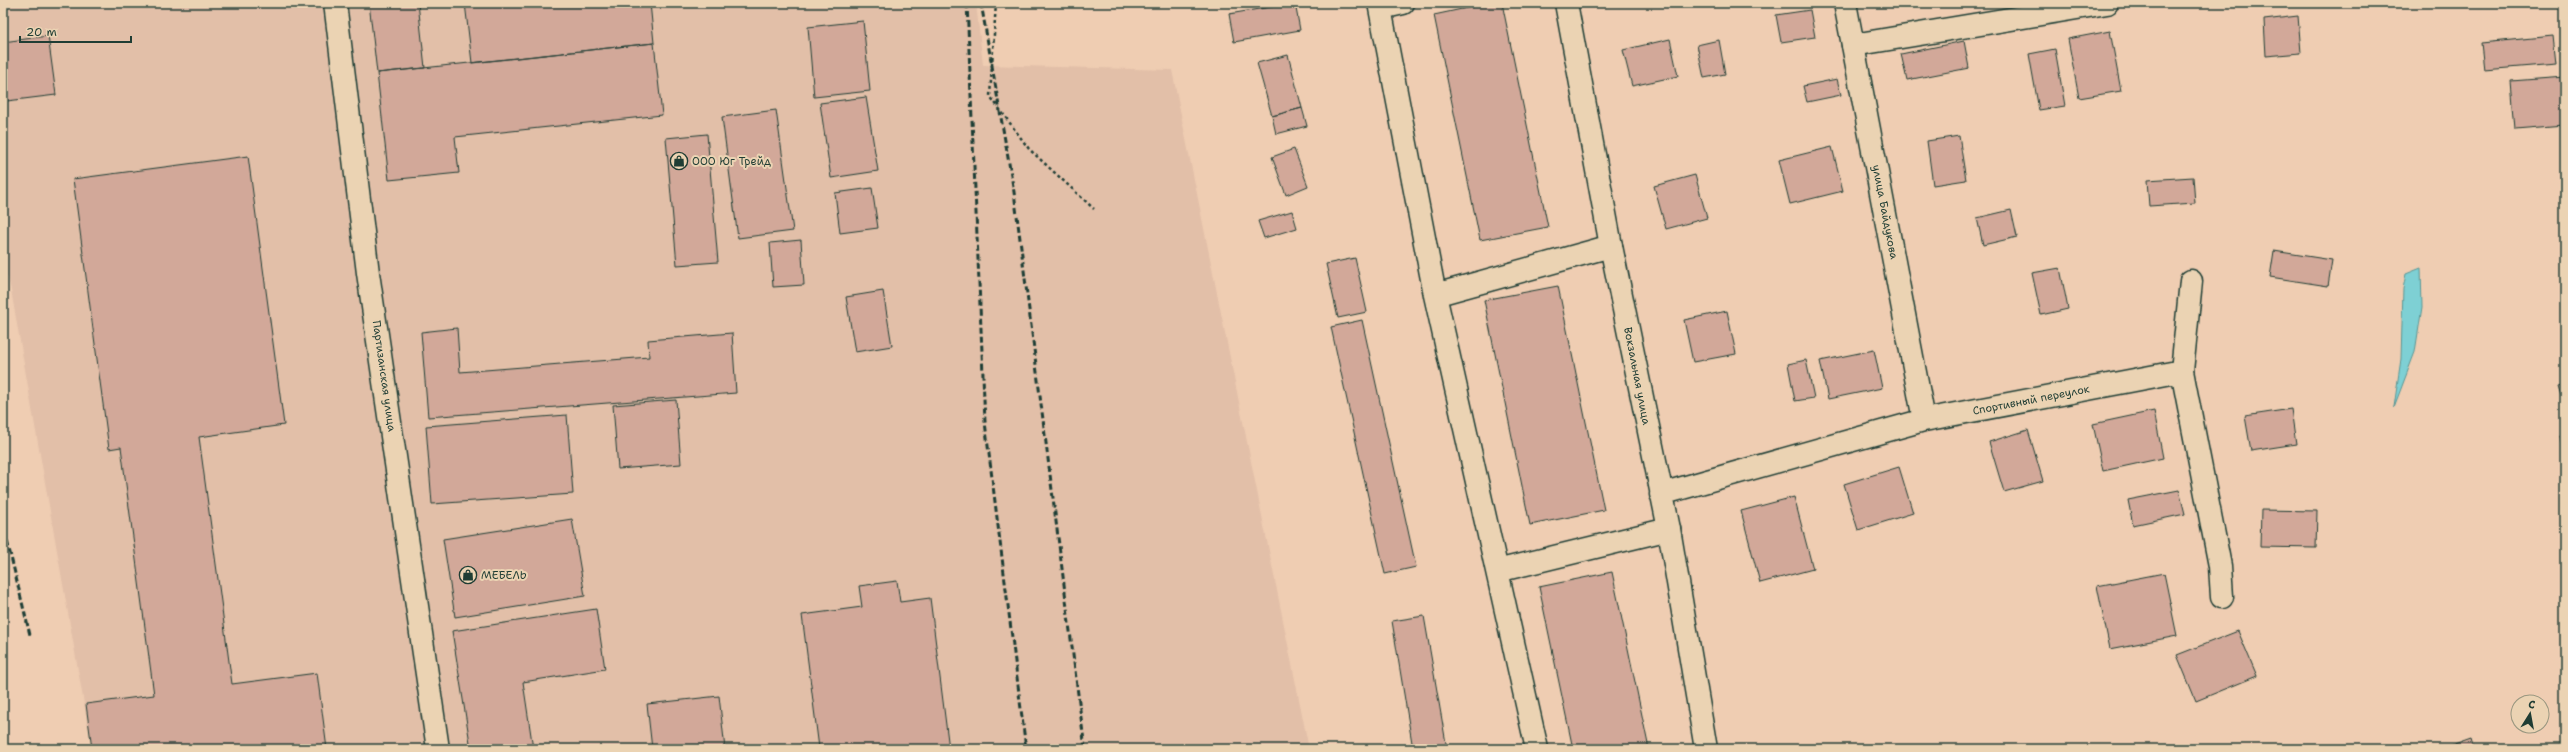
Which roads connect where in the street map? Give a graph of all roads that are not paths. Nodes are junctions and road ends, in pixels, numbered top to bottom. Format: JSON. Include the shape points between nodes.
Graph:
{"nodes":[{"id":1,"x":335,"y":3,"type":"edge"},
{"id":2,"x":1404,"y":3,"type":"edge"},
{"id":3,"x":1566,"y":3,"type":"edge"},
{"id":4,"x":1845,"y":3,"type":"edge"},
{"id":5,"x":2107,"y":3,"type":"edge"},
{"id":6,"x":1380,"y":6,"type":"edge"},
{"id":7,"x":1853,"y":45,"type":"junction"},
{"id":8,"x":1611,"y":246,"type":"junction"},
{"id":9,"x":2191,"y":281,"type":"dead end"},
{"id":10,"x":1435,"y":295,"type":"junction"},
{"id":11,"x":2182,"y":371,"type":"junction"},
{"id":12,"x":1924,"y":420,"type":"junction"},
{"id":13,"x":1661,"y":494,"type":"junction"},
{"id":14,"x":1669,"y":529,"type":"junction"},
{"id":15,"x":1497,"y":571,"type":"junction"},
{"id":16,"x":2222,"y":596,"type":"dead end"},
{"id":17,"x":438,"y":749,"type":"edge"},
{"id":18,"x":1537,"y":749,"type":"edge"},
{"id":19,"x":1706,"y":749,"type":"edge"}],
"edges":[{"from":1,"to":17,"type":"street","name":"Партизанская улица","via":[[368,273]]},
{"from":2,"to":6,"type":"street"},
{"from":3,"to":8,"type":"street","name":"Вокзальная улица"},
{"from":4,"to":7,"type":"street","name":"улица Байдукова"},
{"from":5,"to":7,"type":"street"},
{"from":6,"to":10,"type":"street"},
{"from":7,"to":12,"type":"street","name":"улица Байдукова"},
{"from":8,"to":10,"type":"street"},
{"from":8,"to":13,"type":"street","name":"Вокзальная улица"},
{"from":9,"to":11,"type":"street"},
{"from":10,"to":15,"type":"street"},
{"from":11,"to":12,"type":"street","name":"Спортивный переулок"},
{"from":11,"to":16,"type":"street","via":[[2220,566]]},
{"from":12,"to":13,"type":"street","name":"Спортивный переулок"},
{"from":13,"to":14,"type":"street","name":"Вокзальная улица"},
{"from":14,"to":15,"type":"street"},
{"from":14,"to":19,"type":"street","name":"Вокзальная улица"},
{"from":15,"to":18,"type":"street"}]}
